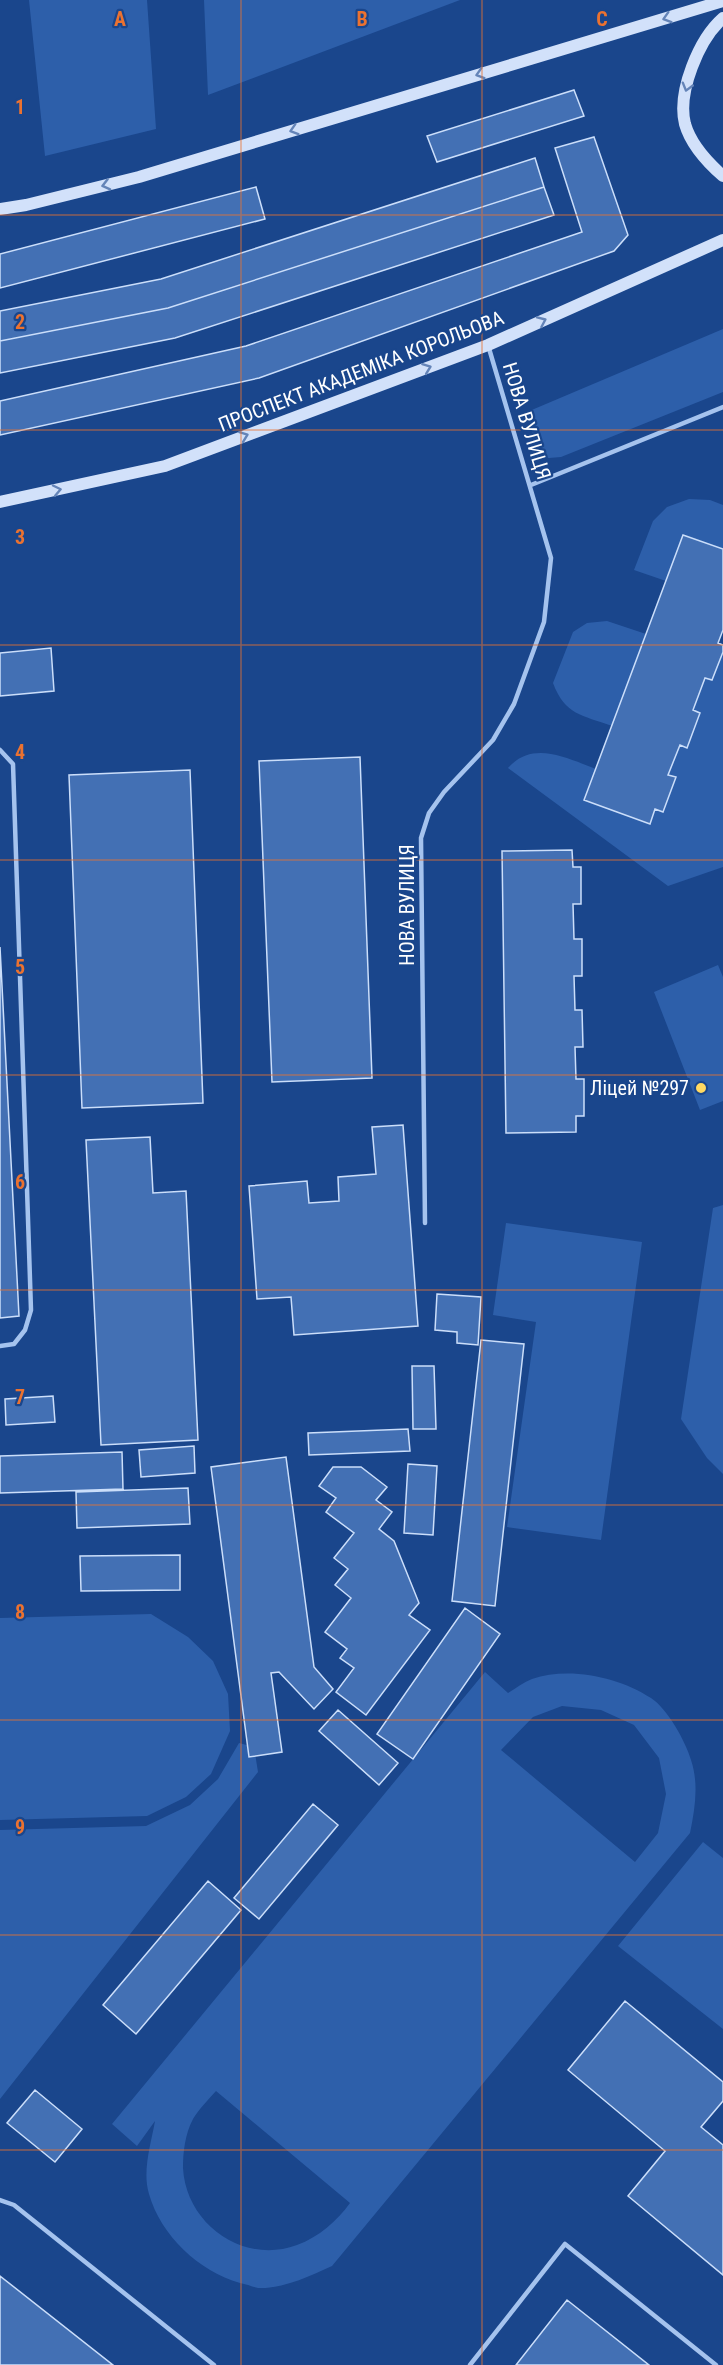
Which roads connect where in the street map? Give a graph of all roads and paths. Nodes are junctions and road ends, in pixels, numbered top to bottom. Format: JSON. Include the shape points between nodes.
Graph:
{"nodes":[{"id":1,"x":723,"y":1,"type":"edge"},
{"id":2,"x":723,"y":18,"type":"edge"},
{"id":3,"x":723,"y":176,"type":"edge"},
{"id":4,"x":0,"y":209,"type":"edge"},
{"id":5,"x":723,"y":240,"type":"edge"},
{"id":6,"x":488,"y":345,"type":"junction"},
{"id":7,"x":723,"y":407,"type":"edge"},
{"id":8,"x":531,"y":485,"type":"junction"},
{"id":9,"x":0,"y":502,"type":"edge"},
{"id":10,"x":0,"y":750,"type":"edge"},
{"id":11,"x":425,"y":1223,"type":"dead end"},
{"id":12,"x":0,"y":1346,"type":"edge"},
{"id":13,"x":0,"y":2200,"type":"edge"},
{"id":14,"x":214,"y":2365,"type":"edge"},
{"id":15,"x":470,"y":2365,"type":"edge"},
{"id":16,"x":716,"y":2365,"type":"edge"}],
"edges":[{"from":1,"to":4,"type":"main road","one_way":true,"via":[[139,177]]},
{"from":2,"to":3,"type":"main road","one_way":true,"via":[[695,58],[684,99],[690,135],[704,160]]},
{"from":6,"to":5,"type":"main road","name":"ПРОСПЕКТ АКАДЕМІКА КОРОЛЬОВА","one_way":true},
{"from":6,"to":8,"type":"lane","name":"НОВА ВУЛИЦЯ"},
{"from":9,"to":6,"type":"main road","name":"ПРОСПЕКТ АКАДЕМІКА КОРОЛЬОВА","one_way":true,"via":[[165,466]]},
{"from":7,"to":8,"type":"lane"},
{"from":8,"to":11,"type":"lane","name":"НОВА ВУЛИЦЯ","via":[[551,558],[544,622],[514,704],[493,740],[429,813],[421,838]]},
{"from":10,"to":12,"type":"lane","via":[[14,764],[31,1310],[25,1330],[14,1344]]},
{"from":13,"to":14,"type":"lane","via":[[14,2205]]},
{"from":15,"to":16,"type":"lane","via":[[565,2244]]}]}
